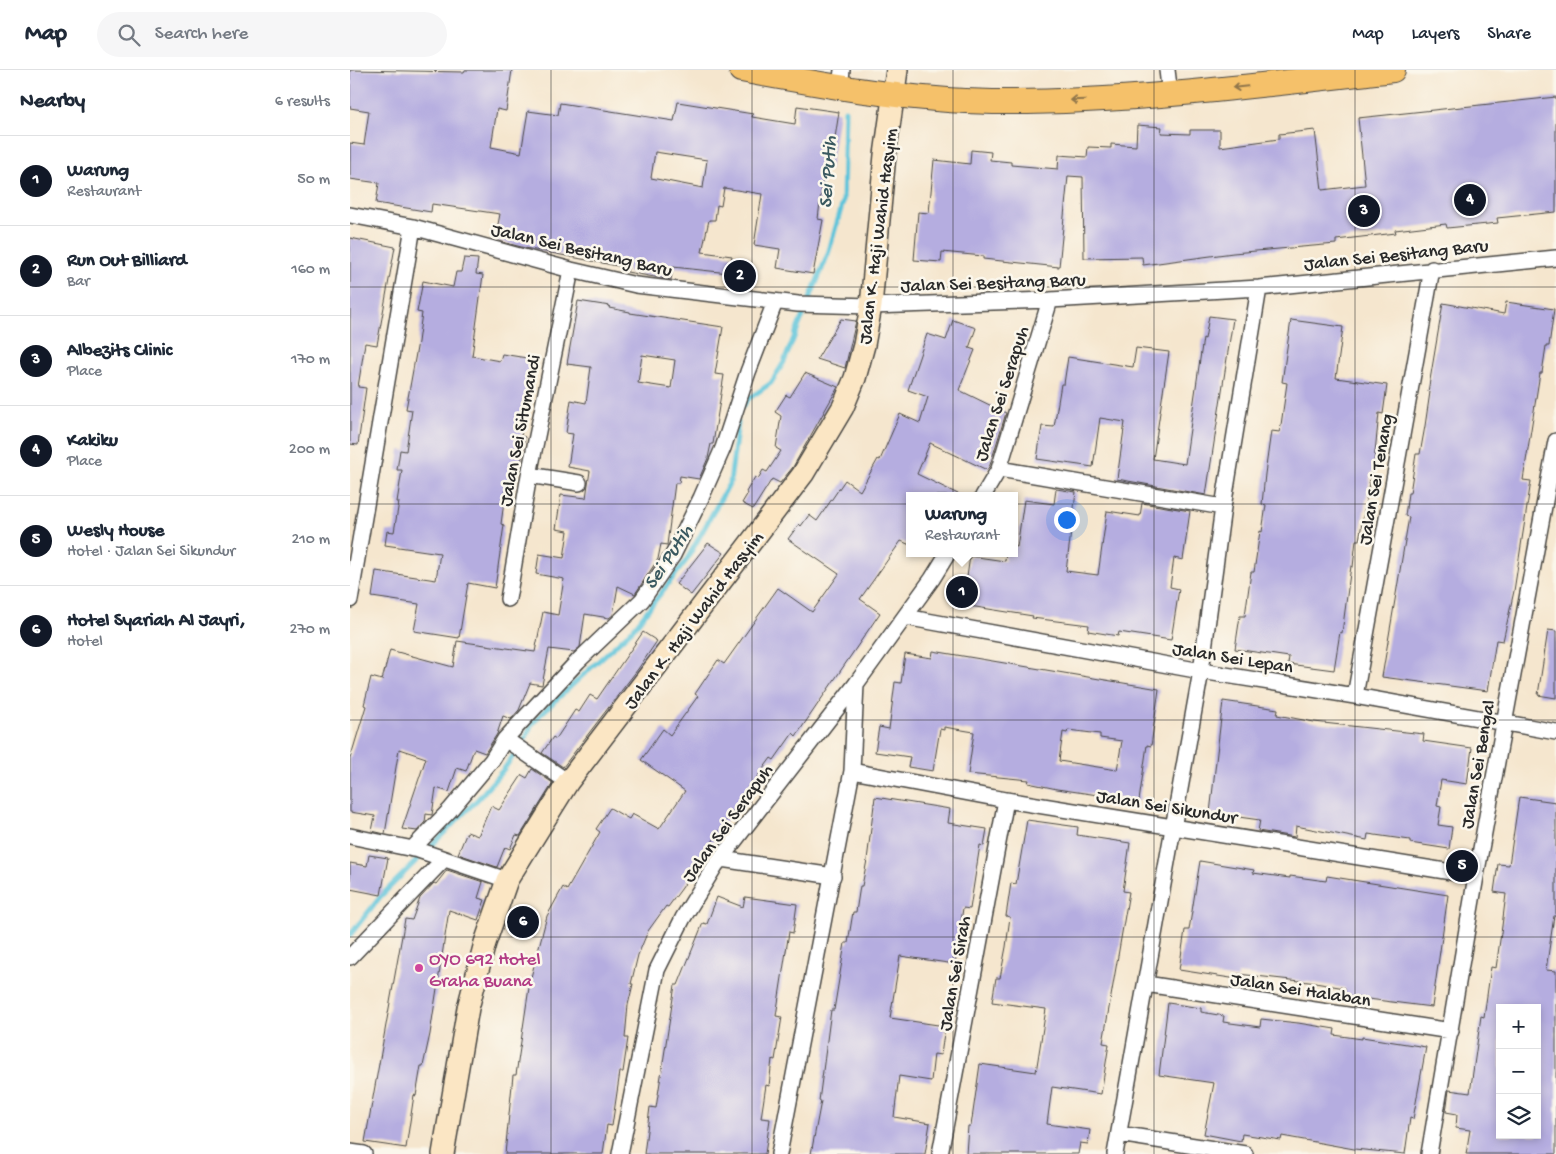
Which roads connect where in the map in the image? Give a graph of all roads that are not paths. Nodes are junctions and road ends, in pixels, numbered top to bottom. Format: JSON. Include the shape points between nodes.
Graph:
{"nodes":[{"id":1,"x":742,"y":70,"type":"edge"},
{"id":2,"x":897,"y":70,"type":"edge"},
{"id":3,"x":1167,"y":70,"type":"edge"},
{"id":4,"x":1393,"y":70,"type":"edge"},
{"id":5,"x":841,"y":79,"type":"edge"},
{"id":6,"x":894,"y":94,"type":"junction"},
{"id":7,"x":1170,"y":95,"type":"junction"},
{"id":8,"x":350,"y":215,"type":"edge"},
{"id":9,"x":414,"y":227,"type":"junction"},
{"id":10,"x":1556,"y":258,"type":"edge"},
{"id":11,"x":1432,"y":269,"type":"junction"},
{"id":12,"x":571,"y":270,"type":"junction"},
{"id":13,"x":1259,"y":288,"type":"junction"},
{"id":14,"x":1050,"y":300,"type":"junction"},
{"id":15,"x":776,"y":302,"type":"junction"},
{"id":16,"x":872,"y":306,"type":"junction"},
{"id":17,"x":1556,"y":441,"type":"edge"},
{"id":18,"x":999,"y":469,"type":"junction"},
{"id":19,"x":528,"y":475,"type":"junction"},
{"id":20,"x":579,"y":483,"type":"dead end"},
{"id":21,"x":985,"y":492,"type":"edge"},
{"id":22,"x":1223,"y":507,"type":"junction"},
{"id":23,"x":945,"y":557,"type":"edge"},
{"id":24,"x":508,"y":599,"type":"dead end"},
{"id":25,"x":350,"y":600,"type":"edge"},
{"id":26,"x":905,"y":617,"type":"junction"},
{"id":27,"x":1201,"y":672,"type":"junction"},
{"id":28,"x":856,"y":684,"type":"junction"},
{"id":29,"x":1355,"y":696,"type":"junction"},
{"id":30,"x":1504,"y":722,"type":"junction"},
{"id":31,"x":1556,"y":732,"type":"edge"},
{"id":32,"x":508,"y":741,"type":"junction"},
{"id":33,"x":852,"y":771,"type":"junction"},
{"id":34,"x":568,"y":782,"type":"junction"},
{"id":35,"x":1006,"y":800,"type":"junction"},
{"id":36,"x":1174,"y":827,"type":"junction"},
{"id":37,"x":350,"y":836,"type":"edge"},
{"id":38,"x":415,"y":850,"type":"junction"},
{"id":39,"x":440,"y":857,"type":"junction"},
{"id":40,"x":721,"y":859,"type":"junction"},
{"id":41,"x":833,"y":876,"type":"junction"},
{"id":42,"x":1476,"y":876,"type":"junction"},
{"id":43,"x":507,"y":880,"type":"junction"},
{"id":44,"x":350,"y":957,"type":"edge"},
{"id":45,"x":1146,"y":984,"type":"junction"},
{"id":46,"x":1451,"y":1031,"type":"junction"},
{"id":47,"x":1119,"y":1134,"type":"junction"},
{"id":48,"x":350,"y":1152,"type":"edge"},
{"id":49,"x":364,"y":1154,"type":"edge"},
{"id":50,"x":443,"y":1154,"type":"edge"},
{"id":51,"x":620,"y":1154,"type":"edge"},
{"id":52,"x":779,"y":1154,"type":"edge"},
{"id":53,"x":940,"y":1154,"type":"edge"},
{"id":54,"x":1115,"y":1154,"type":"edge"},
{"id":55,"x":1245,"y":1154,"type":"edge"},
{"id":56,"x":1429,"y":1154,"type":"edge"}],
"edges":[{"from":1,"to":5,"type":"main road"},
{"from":2,"to":6,"type":"street","name":"Jalan K. Haji Wahid Hasyim"},
{"from":3,"to":7,"type":"street"},
{"from":4,"to":7,"type":"main road","one_way":true},
{"from":5,"to":6,"type":"main road"},
{"from":7,"to":6,"type":"main road","one_way":true,"via":[[992,102]]},
{"from":6,"to":16,"type":"street","name":"Jalan K. Haji Wahid Hasyim","via":[[885,154]]},
{"from":8,"to":9,"type":"street","name":"Jalan Sei Besitang Baru"},
{"from":9,"to":12,"type":"street","name":"Jalan Sei Besitang Baru"},
{"from":9,"to":25,"type":"street"},
{"from":10,"to":11,"type":"street","name":"Jalan Sei Besitang Baru"},
{"from":11,"to":13,"type":"street","name":"Jalan Sei Besitang Baru"},
{"from":11,"to":29,"type":"street","name":"Jalan Sei Tenang"},
{"from":12,"to":15,"type":"street","name":"Jalan Sei Besitang Baru","via":[[636,285]]},
{"from":12,"to":19,"type":"street","name":"Jalan Sei Situmandi"},
{"from":13,"to":14,"type":"street","name":"Jalan Sei Besitang Baru"},
{"from":13,"to":22,"type":"street"},
{"from":14,"to":16,"type":"street","name":"Jalan Sei Besitang Baru"},
{"from":14,"to":18,"type":"street","name":"Jalan Sei Serapuh"},
{"from":15,"to":16,"type":"street","name":"Jalan Sei Besitang Baru"},
{"from":15,"to":32,"type":"street","via":[[702,498],[673,554],[642,600],[578,661]]},
{"from":16,"to":34,"type":"street","name":"Jalan K. Haji Wahid Hasyim","via":[[855,378],[828,435],[802,474]]},
{"from":17,"to":30,"type":"street","name":"Jalan Sei Bengal"},
{"from":18,"to":21,"type":"street","name":"Jalan Sei Serapuh"},
{"from":18,"to":22,"type":"street"},
{"from":19,"to":20,"type":"street"},
{"from":19,"to":24,"type":"street","name":"Jalan Sei Situmandi"},
{"from":22,"to":27,"type":"street"},
{"from":23,"to":26,"type":"street","name":"Jalan Sei Serapuh"},
{"from":26,"to":27,"type":"street","name":"Jalan Sei Lepan"},
{"from":26,"to":28,"type":"street","name":"Jalan Sei Serapuh"},
{"from":27,"to":29,"type":"street","name":"Jalan Sei Lepan"},
{"from":27,"to":36,"type":"street"},
{"from":28,"to":33,"type":"street"},
{"from":28,"to":40,"type":"street","name":"Jalan Sei Serapuh"},
{"from":29,"to":30,"type":"street","name":"Jalan Sei Lepan"},
{"from":30,"to":31,"type":"street","name":"Jalan Sei Lepan"},
{"from":30,"to":42,"type":"street","name":"Jalan Sei Bengal"},
{"from":32,"to":34,"type":"street"},
{"from":32,"to":38,"type":"street"},
{"from":33,"to":35,"type":"street","name":"Jalan Sei Sikundur"},
{"from":33,"to":41,"type":"street"},
{"from":34,"to":43,"type":"street","name":"Jalan K. Haji Wahid Hasyim"},
{"from":35,"to":36,"type":"street","name":"Jalan Sei Sikundur"},
{"from":35,"to":53,"type":"street","name":"Jalan Sei Sirah"},
{"from":36,"to":42,"type":"street","name":"Jalan Sei Sikundur"},
{"from":36,"to":45,"type":"street"},
{"from":37,"to":38,"type":"street"},
{"from":38,"to":39,"type":"street"},
{"from":39,"to":43,"type":"street"},
{"from":39,"to":44,"type":"street"},
{"from":40,"to":41,"type":"street"},
{"from":40,"to":51,"type":"street","name":"Jalan Sei Serapuh","via":[[683,918],[657,970]]},
{"from":41,"to":52,"type":"street"},
{"from":42,"to":46,"type":"street","name":"Jalan Sei Bengal"},
{"from":43,"to":50,"type":"street","name":"Jalan K. Haji Wahid Hasyim","via":[[485,943],[468,1008]]},
{"from":45,"to":46,"type":"street","name":"Jalan Sei Halaban"},
{"from":45,"to":47,"type":"street"},
{"from":46,"to":56,"type":"street","name":"Jalan Sei Bengal"},
{"from":47,"to":54,"type":"street"},
{"from":47,"to":55,"type":"street"},
{"from":48,"to":49,"type":"street"}]}
